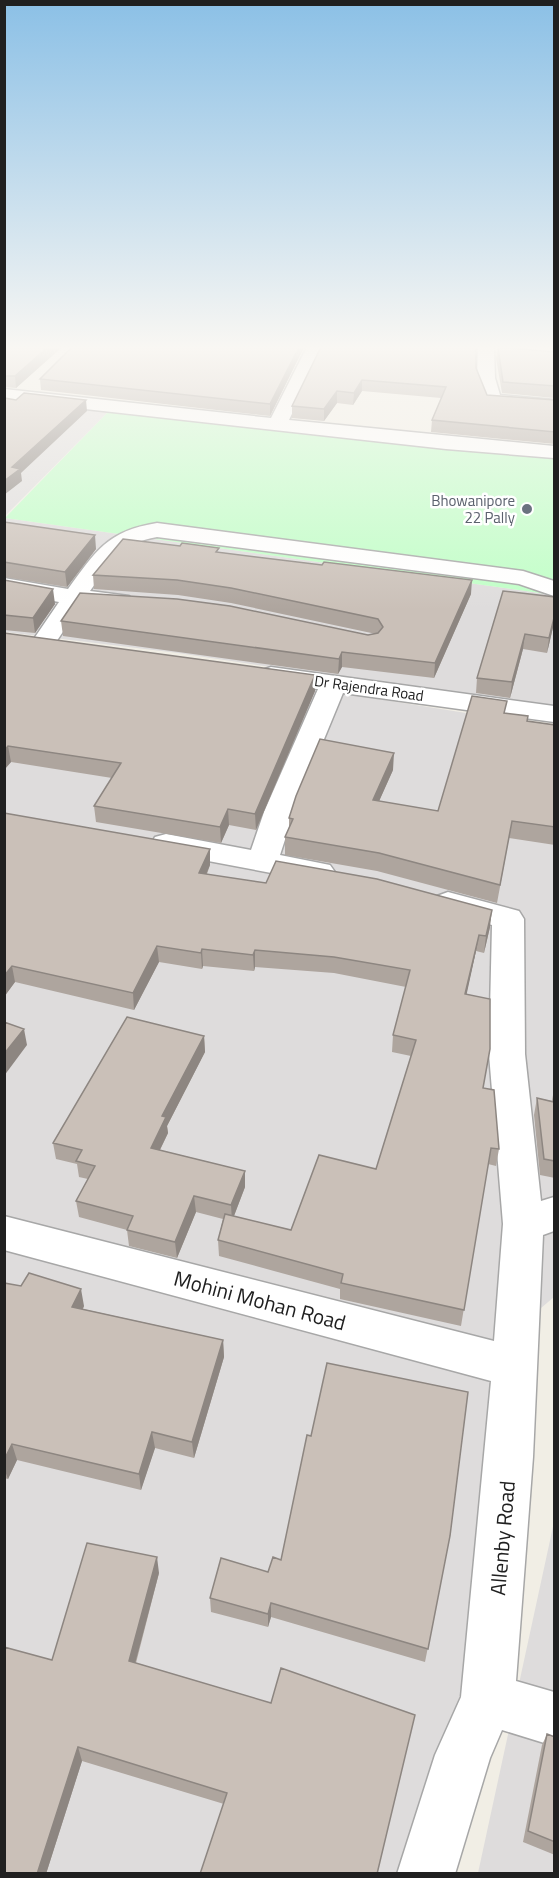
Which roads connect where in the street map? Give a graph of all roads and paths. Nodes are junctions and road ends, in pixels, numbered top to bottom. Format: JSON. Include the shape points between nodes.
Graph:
{"nodes":[{"id":1,"x":372,"y":435,"type":"edge"},
{"id":2,"x":555,"y":452,"type":"edge"},
{"id":3,"x":4,"y":585,"type":"edge"},
{"id":4,"x":555,"y":589,"type":"edge"},
{"id":5,"x":74,"y":597,"type":"junction"},
{"id":6,"x":144,"y":602,"type":"edge"},
{"id":7,"x":44,"y":643,"type":"edge"},
{"id":8,"x":242,"y":671,"type":"edge"},
{"id":9,"x":334,"y":683,"type":"junction"},
{"id":10,"x":555,"y":714,"type":"edge"},
{"id":11,"x":133,"y":839,"type":"edge"},
{"id":12,"x":262,"y":862,"type":"junction"},
{"id":13,"x":342,"y":877,"type":"edge"},
{"id":14,"x":421,"y":895,"type":"edge"},
{"id":15,"x":539,"y":1219,"type":"edge"},
{"id":16,"x":4,"y":1233,"type":"edge"},
{"id":17,"x":515,"y":1367,"type":"junction"},
{"id":18,"x":488,"y":1699,"type":"junction"},
{"id":19,"x":555,"y":1719,"type":"edge"},
{"id":20,"x":426,"y":1874,"type":"edge"}],
"edges":[{"from":1,"to":2,"type":"street"},
{"from":3,"to":5,"type":"street"},
{"from":4,"to":5,"type":"street","via":[[523,578],[157,530],[127,535],[115,543]]},
{"from":5,"to":6,"type":"street"},
{"from":5,"to":7,"type":"street"},
{"from":8,"to":9,"type":"street","name":"Dr Rajendra Road"},
{"from":9,"to":10,"type":"street","name":"Dr Rajendra Road"},
{"from":9,"to":12,"type":"street"},
{"from":11,"to":12,"type":"street"},
{"from":12,"to":13,"type":"street"},
{"from":14,"to":15,"type":"street","name":"Allenby Road","via":[[508,919],[507,1054]]},
{"from":15,"to":17,"type":"street","name":"Allenby Road"},
{"from":16,"to":17,"type":"street","name":"Mohini Mohan Road"},
{"from":17,"to":18,"type":"street","name":"Allenby Road"},
{"from":18,"to":19,"type":"street"},
{"from":18,"to":20,"type":"street","name":"Allenby Road","via":[[463,1755]]}]}
